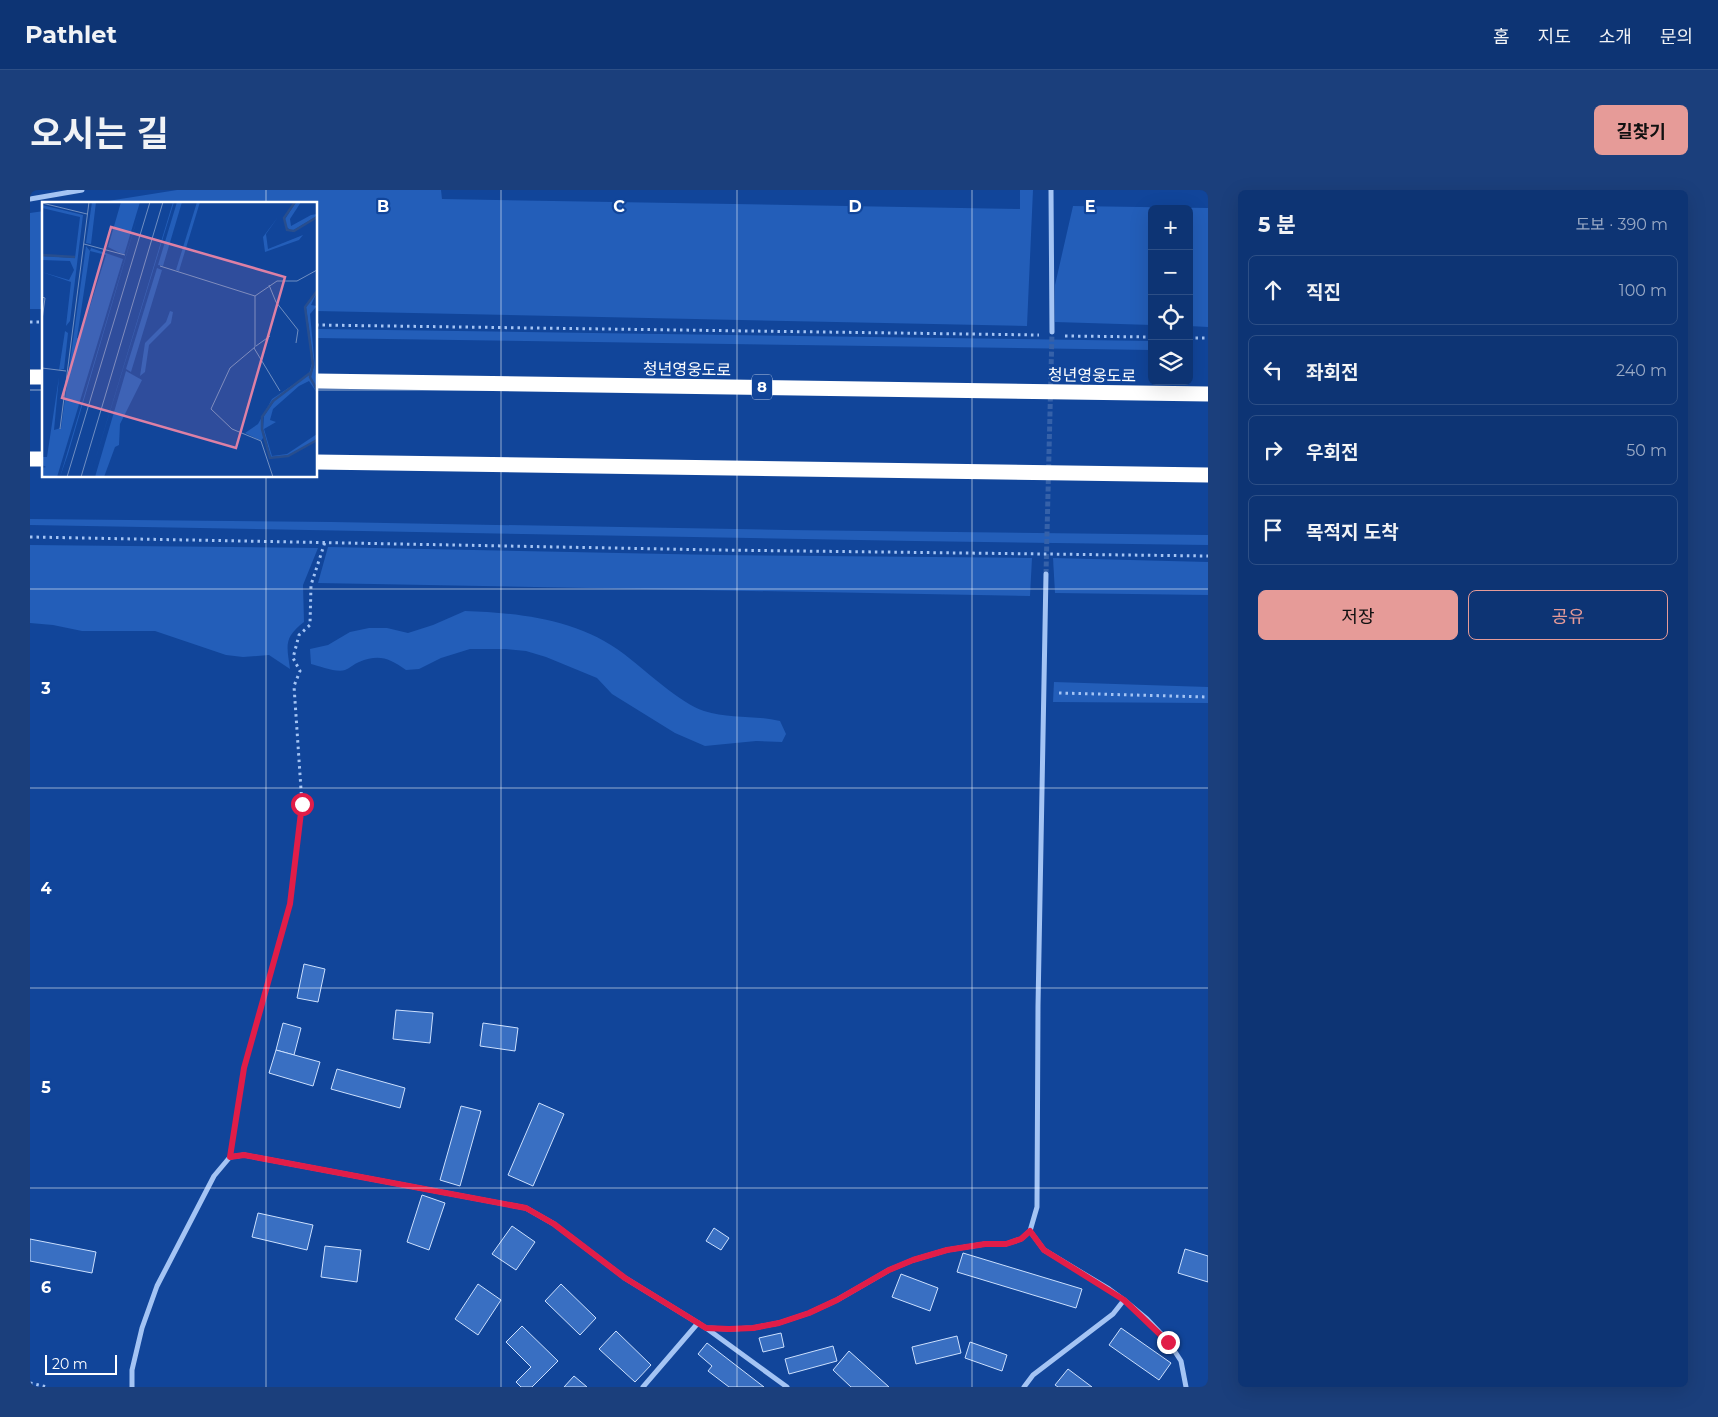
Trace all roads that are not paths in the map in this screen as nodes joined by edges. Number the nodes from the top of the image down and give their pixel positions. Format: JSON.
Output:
{"nodes":[{"id":1,"x":82,"y":190,"type":"edge"},
{"id":2,"x":1051,"y":190,"type":"edge"},
{"id":3,"x":30,"y":199,"type":"edge"},
{"id":4,"x":1052,"y":332,"type":"tunnel mouth"},
{"id":5,"x":318,"y":381,"type":"edge"},
{"id":6,"x":1208,"y":394,"type":"edge"},
{"id":7,"x":318,"y":462,"type":"edge"},
{"id":8,"x":1208,"y":474,"type":"edge"},
{"id":9,"x":1046,"y":574,"type":"tunnel mouth"},
{"id":10,"x":1030,"y":1231,"type":"junction"},
{"id":11,"x":1124,"y":1300,"type":"junction"},
{"id":12,"x":698,"y":1323,"type":"junction"},
{"id":13,"x":706,"y":1328,"type":"junction"},
{"id":14,"x":132,"y":1387,"type":"edge"},
{"id":15,"x":643,"y":1387,"type":"edge"},
{"id":16,"x":787,"y":1387,"type":"edge"},
{"id":17,"x":1024,"y":1387,"type":"edge"},
{"id":18,"x":1186,"y":1387,"type":"edge"}],
"edges":[{"from":1,"to":3,"type":"street"},
{"from":2,"to":4,"type":"street"},
{"from":5,"to":6,"type":"highway","name":"청년영웅도로","number":"8"},
{"from":7,"to":8,"type":"highway"},
{"from":9,"to":10,"type":"street"},
{"from":10,"to":11,"type":"street"},
{"from":10,"to":13,"type":"street"},
{"from":11,"to":17,"type":"street"},
{"from":11,"to":18,"type":"street"},
{"from":12,"to":13,"type":"street"},
{"from":12,"to":14,"type":"street"},
{"from":12,"to":15,"type":"street"},
{"from":13,"to":16,"type":"street"}]}
